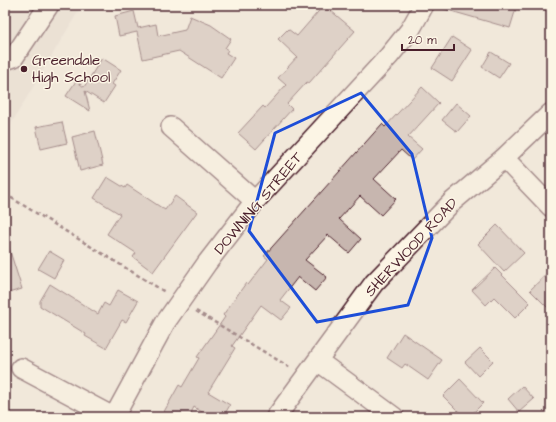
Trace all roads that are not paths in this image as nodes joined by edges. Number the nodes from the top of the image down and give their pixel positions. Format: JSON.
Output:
{"nodes":[{"id":1,"x":49,"y":5,"type":"edge"},
{"id":2,"x":424,"y":5,"type":"edge"},
{"id":3,"x":5,"y":60,"type":"edge"},
{"id":4,"x":551,"y":112,"type":"edge"},
{"id":5,"x":171,"y":127,"type":"dead end"},
{"id":6,"x":504,"y":158,"type":"junction"},
{"id":7,"x":255,"y":202,"type":"junction"},
{"id":8,"x":551,"y":207,"type":"edge"},
{"id":9,"x":318,"y":361,"type":"junction"},
{"id":10,"x":21,"y":368,"type":"dead end"},
{"id":11,"x":114,"y":417,"type":"edge"},
{"id":12,"x":276,"y":417,"type":"edge"},
{"id":13,"x":394,"y":417,"type":"edge"}],
"edges":[{"from":1,"to":3,"type":"street"},
{"from":2,"to":7,"type":"street","name":"DOWNING STREET"},
{"from":4,"to":6,"type":"street","name":"SHERWOOD ROAD"},
{"from":5,"to":7,"type":"street"},
{"from":6,"to":8,"type":"street"},
{"from":6,"to":9,"type":"street","name":"SHERWOOD ROAD"},
{"from":7,"to":11,"type":"street","name":"DOWNING STREET"},
{"from":9,"to":12,"type":"street","name":"SHERWOOD ROAD"},
{"from":9,"to":13,"type":"street"},
{"from":10,"to":11,"type":"street"}]}
